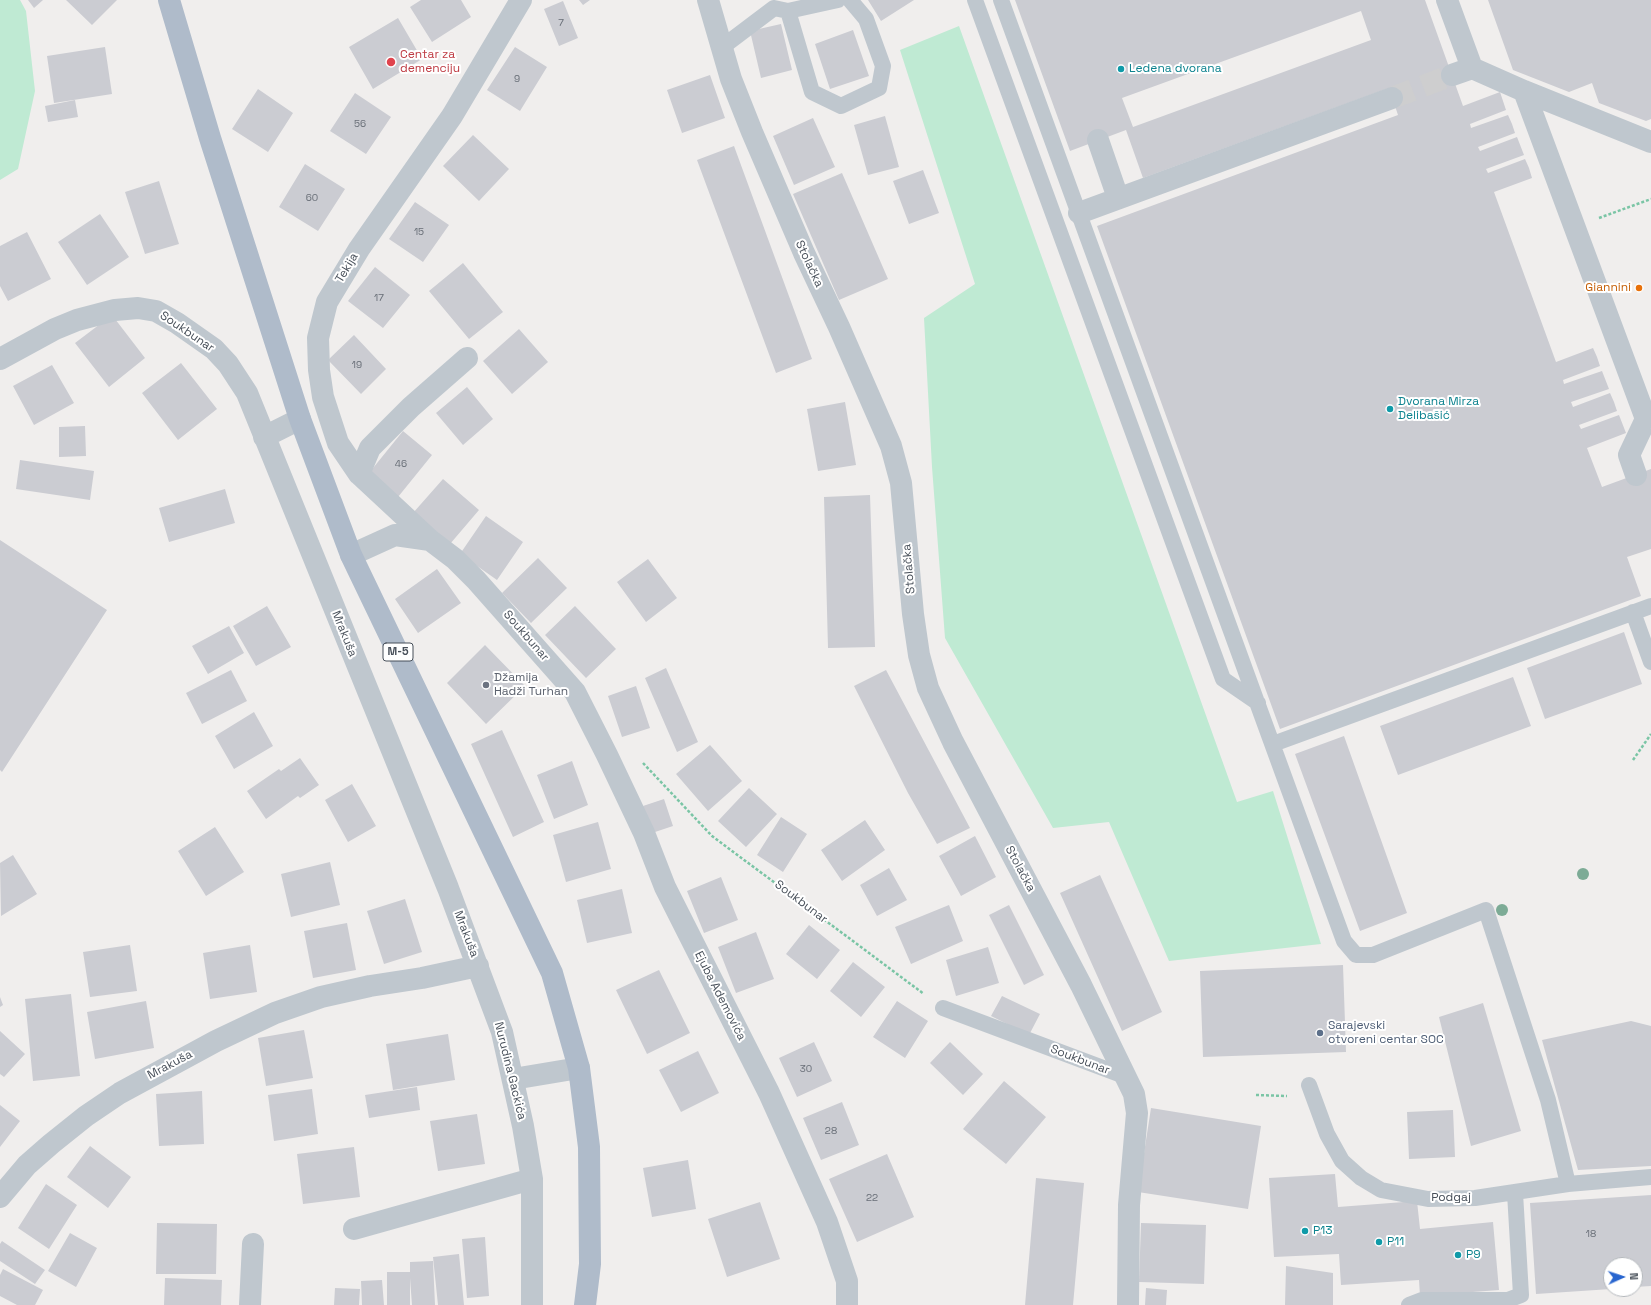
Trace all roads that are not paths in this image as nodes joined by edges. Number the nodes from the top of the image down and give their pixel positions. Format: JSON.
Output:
{"nodes":[{"id":1,"x":169,"y":0,"type":"edge"},
{"id":2,"x":521,"y":0,"type":"edge"},
{"id":3,"x":708,"y":0,"type":"edge"},
{"id":4,"x":838,"y":0,"type":"edge"},
{"id":5,"x":850,"y":0,"type":"edge"},
{"id":6,"x":975,"y":0,"type":"edge"},
{"id":7,"x":1001,"y":0,"type":"edge"},
{"id":8,"x":1447,"y":0,"type":"edge"},
{"id":9,"x":788,"y":11,"type":"junction"},
{"id":10,"x":721,"y":48,"type":"junction"},
{"id":11,"x":1524,"y":91,"type":"junction"},
{"id":12,"x":1392,"y":98,"type":"tunnel mouth"},
{"id":13,"x":1098,"y":140,"type":"dead end"},
{"id":14,"x":1651,"y":142,"type":"edge"},
{"id":15,"x":1118,"y":198,"type":"junction"},
{"id":16,"x":1079,"y":213,"type":"junction"},
{"id":17,"x":467,"y":358,"type":"dead end"},
{"id":18,"x":0,"y":360,"type":"edge"},
{"id":19,"x":1648,"y":418,"type":"edge"},
{"id":20,"x":300,"y":419,"type":"junction"},
{"id":21,"x":264,"y":437,"type":"junction"},
{"id":22,"x":360,"y":474,"type":"junction"},
{"id":23,"x":1636,"y":474,"type":"dead end"},
{"id":24,"x":430,"y":540,"type":"junction"},
{"id":25,"x":351,"y":555,"type":"junction"},
{"id":26,"x":1651,"y":606,"type":"edge"},
{"id":27,"x":1633,"y":612,"type":"junction"},
{"id":28,"x":1651,"y":662,"type":"edge"},
{"id":29,"x":575,"y":692,"type":"joint"},
{"id":30,"x":1258,"y":704,"type":"junction"},
{"id":31,"x":1273,"y":744,"type":"junction"},
{"id":32,"x":478,"y":966,"type":"junction"},
{"id":33,"x":943,"y":1008,"type":"road end"},
{"id":34,"x":579,"y":1068,"type":"junction"},
{"id":35,"x":1126,"y":1077,"type":"junction"},
{"id":36,"x":513,"y":1079,"type":"junction"},
{"id":37,"x":1309,"y":1085,"type":"dead end"},
{"id":38,"x":1651,"y":1177,"type":"edge"},
{"id":39,"x":532,"y":1179,"type":"junction"},
{"id":40,"x":1568,"y":1184,"type":"junction"},
{"id":41,"x":1515,"y":1192,"type":"junction"},
{"id":42,"x":0,"y":1197,"type":"edge"},
{"id":43,"x":354,"y":1228,"type":"dead end"},
{"id":44,"x":253,"y":1244,"type":"dead end"},
{"id":45,"x":250,"y":1305,"type":"edge"},
{"id":46,"x":532,"y":1305,"type":"edge"},
{"id":47,"x":585,"y":1305,"type":"edge"},
{"id":48,"x":847,"y":1305,"type":"edge"},
{"id":49,"x":1128,"y":1305,"type":"edge"},
{"id":50,"x":1409,"y":1305,"type":"edge"}],
"edges":[{"from":1,"to":20,"type":"main road","number":"M-5"},
{"from":2,"to":22,"type":"street","name":"Tekija"},
{"from":3,"to":10,"type":"street","name":"Stolačka"},
{"from":4,"to":9,"type":"lane"},
{"from":5,"to":9,"type":"lane"},
{"from":6,"to":30,"type":"lane"},
{"from":7,"to":16,"type":"lane"},
{"from":8,"to":11,"type":"street"},
{"from":9,"to":10,"type":"lane"},
{"from":10,"to":35,"type":"street","name":"Stolačka"},
{"from":11,"to":14,"type":"street"},
{"from":11,"to":19,"type":"street"},
{"from":12,"to":15,"type":"street"},
{"from":13,"to":15,"type":"street"},
{"from":15,"to":16,"type":"street"},
{"from":16,"to":30,"type":"lane"},
{"from":17,"to":22,"type":"street"},
{"from":18,"to":21,"type":"street","name":"Soukbunar"},
{"from":19,"to":23,"type":"street"},
{"from":20,"to":21,"type":"street"},
{"from":20,"to":25,"type":"main road","number":"M-5"},
{"from":21,"to":32,"type":"street","name":"Mrakuša"},
{"from":22,"to":24,"type":"street","name":"Tekija"},
{"from":24,"to":25,"type":"street","name":"Soukbunar"},
{"from":24,"to":29,"type":"street","name":"Soukbunar"},
{"from":25,"to":34,"type":"main road","number":"M-5"},
{"from":26,"to":27,"type":"lane"},
{"from":27,"to":28,"type":"lane"},
{"from":27,"to":31,"type":"lane"},
{"from":29,"to":48,"type":"street","name":"Ejuba Ademovića"},
{"from":30,"to":31,"type":"lane"},
{"from":31,"to":40,"type":"lane"},
{"from":32,"to":36,"type":"street","name":"Nurudina Gackića"},
{"from":32,"to":42,"type":"street","name":"Mrakuša"},
{"from":33,"to":35,"type":"lane","name":"Soukbunar"},
{"from":34,"to":36,"type":"street"},
{"from":34,"to":47,"type":"main road","number":"M-5"},
{"from":35,"to":49,"type":"street"},
{"from":36,"to":39,"type":"street","name":"Nurudina Gackića"},
{"from":37,"to":41,"type":"lane","name":"Podgaj"},
{"from":38,"to":40,"type":"lane","name":"Podgaj"},
{"from":39,"to":43,"type":"street"},
{"from":39,"to":46,"type":"street","name":"Nurudina Gackića"},
{"from":40,"to":41,"type":"lane","name":"Podgaj"},
{"from":41,"to":50,"type":"lane"},
{"from":44,"to":45,"type":"street"}]}
